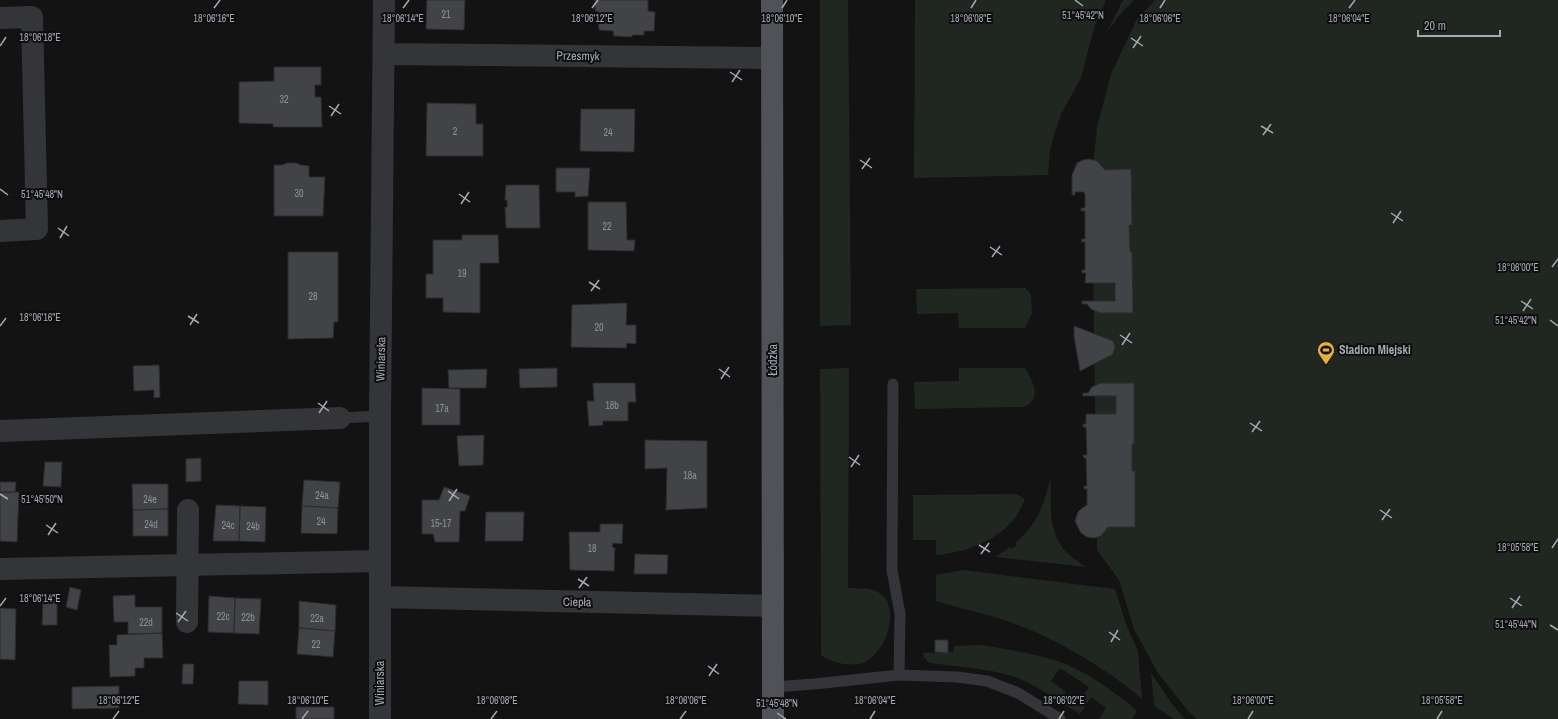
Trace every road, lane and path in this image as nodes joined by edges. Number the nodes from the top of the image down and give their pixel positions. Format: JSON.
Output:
{"nodes":[{"id":1,"x":384,"y":0,"type":"edge"},
{"id":2,"x":772,"y":0,"type":"edge"},
{"id":3,"x":0,"y":18,"type":"edge"},
{"id":4,"x":384,"y":54,"type":"junction"},
{"id":5,"x":772,"y":58,"type":"junction"},
{"id":6,"x":0,"y":231,"type":"edge"},
{"id":7,"x":893,"y":384,"type":"dead end"},
{"id":8,"x":380,"y":416,"type":"junction"},
{"id":9,"x":340,"y":418,"type":"joint"},
{"id":10,"x":0,"y":431,"type":"edge"},
{"id":11,"x":188,"y":510,"type":"dead end"},
{"id":12,"x":380,"y":561,"type":"junction"},
{"id":13,"x":188,"y":566,"type":"junction"},
{"id":14,"x":0,"y":569,"type":"edge"},
{"id":15,"x":380,"y":597,"type":"junction"},
{"id":16,"x":773,"y":606,"type":"junction"},
{"id":17,"x":186,"y":622,"type":"dead end"},
{"id":18,"x":899,"y":675,"type":"junction"},
{"id":19,"x":773,"y":687,"type":"junction"},
{"id":20,"x":1054,"y":717,"type":"edge"},
{"id":21,"x":380,"y":719,"type":"edge"},
{"id":22,"x":773,"y":719,"type":"edge"}],
"edges":[{"from":1,"to":4,"type":"street","name":"Winiarska"},
{"from":2,"to":5,"type":"main road","name":"Łódzka"},
{"from":3,"to":6,"type":"street"},
{"from":4,"to":5,"type":"street","name":"Przesmyk"},
{"from":4,"to":8,"type":"street","name":"Winiarska"},
{"from":5,"to":16,"type":"main road","name":"Łódzka"},
{"from":7,"to":18,"type":"lane"},
{"from":8,"to":9,"type":"lane"},
{"from":8,"to":12,"type":"street","name":"Winiarska"},
{"from":9,"to":10,"type":"street"},
{"from":11,"to":13,"type":"street"},
{"from":12,"to":13,"type":"street"},
{"from":12,"to":15,"type":"street","name":"Winiarska"},
{"from":13,"to":14,"type":"street"},
{"from":13,"to":17,"type":"street"},
{"from":15,"to":16,"type":"street","name":"Ciepła"},
{"from":15,"to":21,"type":"street","name":"Winiarska"},
{"from":16,"to":19,"type":"main road","name":"Łódzka"},
{"from":18,"to":19,"type":"lane"},
{"from":18,"to":20,"type":"lane"},
{"from":19,"to":22,"type":"main road","name":"Łódzka"}]}
